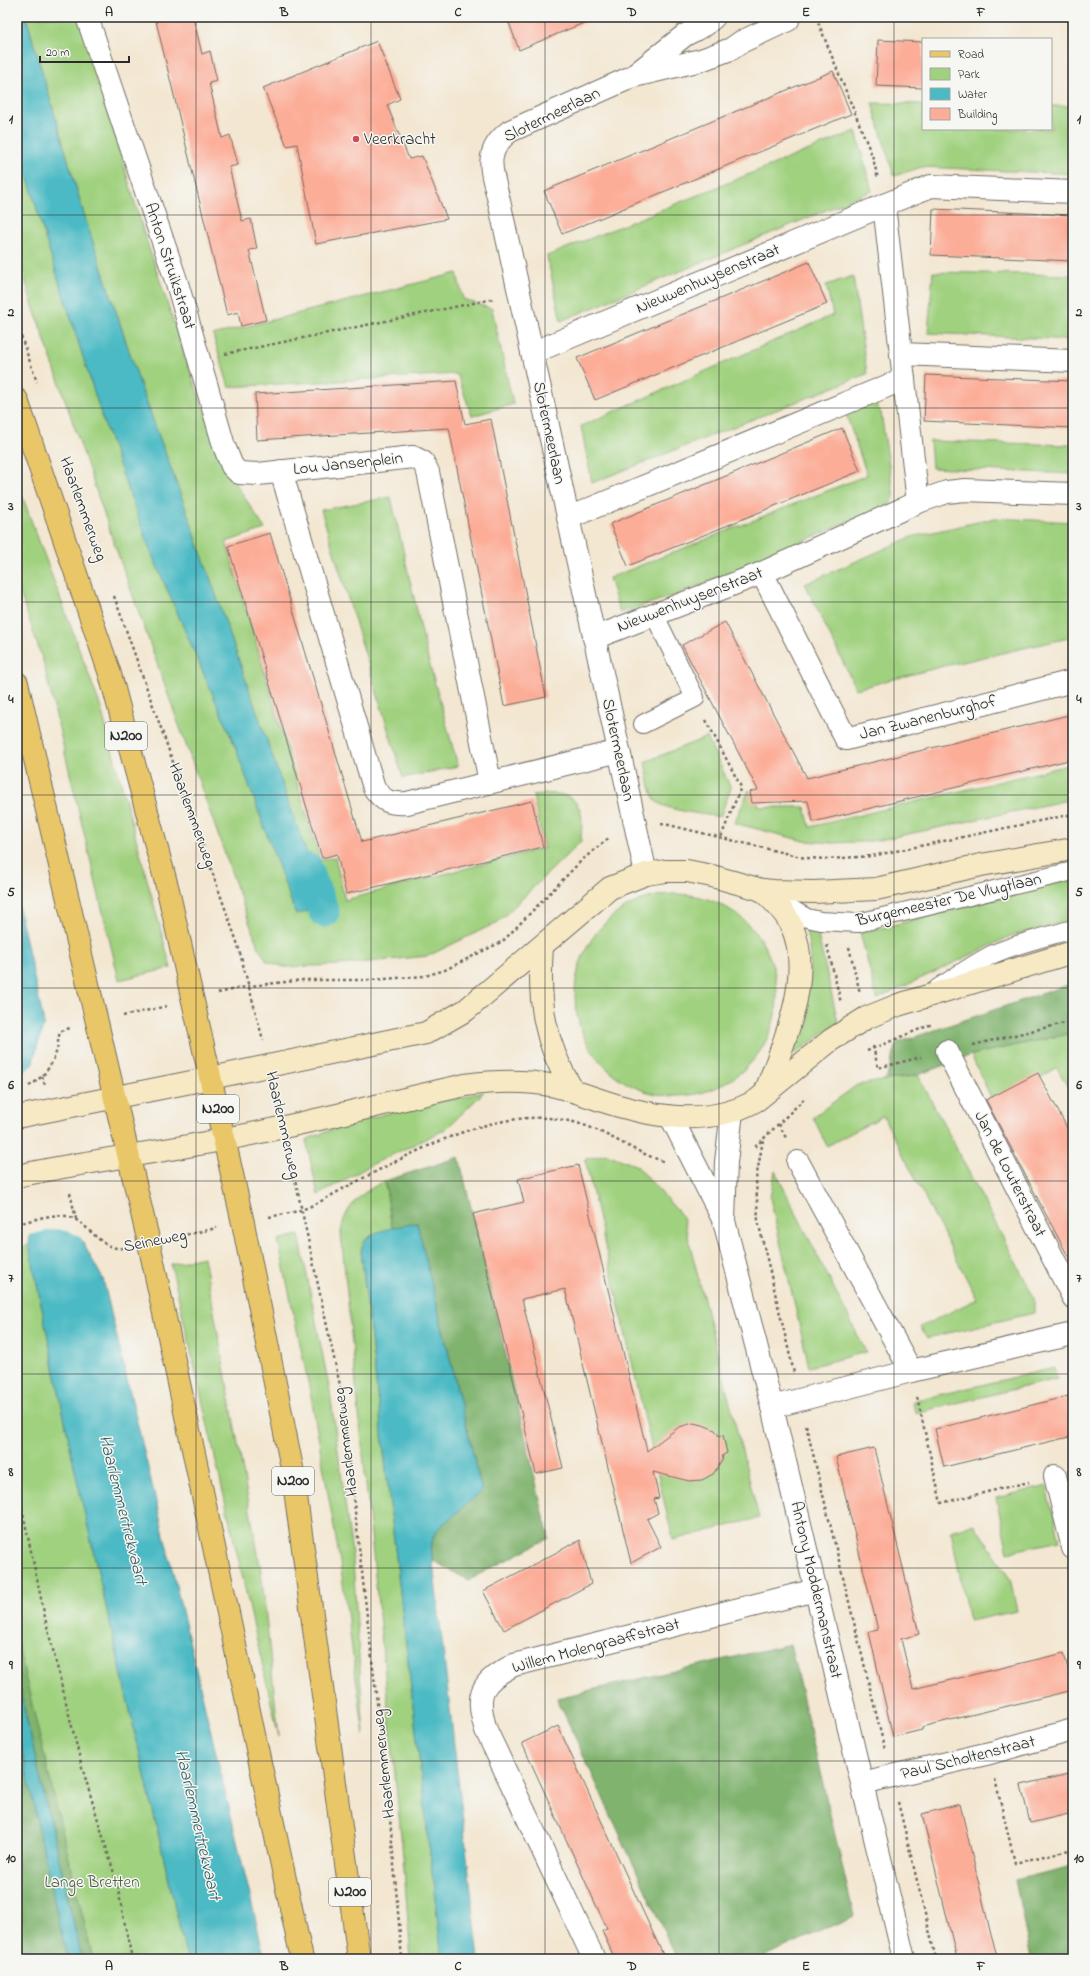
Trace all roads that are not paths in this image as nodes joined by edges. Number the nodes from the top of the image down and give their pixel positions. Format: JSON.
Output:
{"nodes":[{"id":1,"x":87,"y":17,"type":"edge"},
{"id":2,"x":714,"y":17,"type":"edge"},
{"id":3,"x":753,"y":17,"type":"edge"},
{"id":4,"x":793,"y":19,"type":"edge"},
{"id":5,"x":741,"y":42,"type":"junction"},
{"id":6,"x":634,"y":76,"type":"junction"},
{"id":7,"x":1073,"y":192,"type":"edge"},
{"id":8,"x":884,"y":204,"type":"junction"},
{"id":9,"x":532,"y":353,"type":"junction"},
{"id":10,"x":901,"y":354,"type":"junction"},
{"id":11,"x":1073,"y":362,"type":"edge"},
{"id":12,"x":904,"y":379,"type":"junction"},
{"id":13,"x":17,"y":400,"type":"edge"},
{"id":14,"x":281,"y":471,"type":"junction"},
{"id":15,"x":1073,"y":494,"type":"edge"},
{"id":16,"x":918,"y":502,"type":"junction"},
{"id":17,"x":568,"y":518,"type":"junction"},
{"id":18,"x":762,"y":573,"type":"junction"},
{"id":19,"x":654,"y":614,"type":"junction"},
{"id":20,"x":594,"y":638,"type":"junction"},
{"id":21,"x":1073,"y":681,"type":"edge"},
{"id":22,"x":17,"y":684,"type":"edge"},
{"id":23,"x":643,"y":724,"type":"dead end"},
{"id":24,"x":619,"y":751,"type":"junction"},
{"id":25,"x":490,"y":782,"type":"junction"},
{"id":26,"x":1073,"y":849,"type":"edge"},
{"id":27,"x":1073,"y":871,"type":"edge"},
{"id":28,"x":646,"y":874,"type":"junction"},
{"id":29,"x":762,"y":890,"type":"junction"},
{"id":30,"x":1073,"y":930,"type":"edge"},
{"id":31,"x":542,"y":947,"type":"junction"},
{"id":32,"x":1073,"y":952,"type":"edge"},
{"id":33,"x":928,"y":996,"type":"junction"},
{"id":34,"x":947,"y":1051,"type":"dead end"},
{"id":35,"x":211,"y":1078,"type":"junction"},
{"id":36,"x":573,"y":1091,"type":"junction"},
{"id":37,"x":764,"y":1094,"type":"junction"},
{"id":38,"x":115,"y":1097,"type":"junction"},
{"id":39,"x":732,"y":1112,"type":"junction"},
{"id":40,"x":17,"y":1117,"type":"edge"},
{"id":41,"x":671,"y":1117,"type":"junction"},
{"id":42,"x":224,"y":1140,"type":"junction"},
{"id":43,"x":129,"y":1155,"type":"junction"},
{"id":44,"x":798,"y":1162,"type":"dead end"},
{"id":45,"x":17,"y":1176,"type":"edge"},
{"id":46,"x":724,"y":1221,"type":"junction"},
{"id":47,"x":1073,"y":1297,"type":"edge"},
{"id":48,"x":1073,"y":1334,"type":"edge"},
{"id":49,"x":911,"y":1371,"type":"junction"},
{"id":50,"x":772,"y":1407,"type":"junction"},
{"id":51,"x":1055,"y":1476,"type":"road end"},
{"id":52,"x":1073,"y":1548,"type":"edge"},
{"id":53,"x":816,"y":1590,"type":"junction"},
{"id":54,"x":1073,"y":1730,"type":"edge"},
{"id":55,"x":862,"y":1783,"type":"junction"},
{"id":56,"x":302,"y":1959,"type":"edge"},
{"id":57,"x":359,"y":1959,"type":"edge"},
{"id":58,"x":594,"y":1959,"type":"edge"},
{"id":59,"x":904,"y":1959,"type":"edge"}],
"edges":[{"from":1,"to":14,"type":"street","name":"Anton Struikstraat"},
{"from":2,"to":6,"type":"street","name":"Slotermeerlaan"},
{"from":3,"to":4,"type":"street","name":"Slotermeerlaan"},
{"from":3,"to":5,"type":"street"},
{"from":4,"to":5,"type":"street","name":"Slotermeerlaan"},
{"from":5,"to":6,"type":"street","name":"Slotermeerlaan"},
{"from":6,"to":9,"type":"street","name":"Slotermeerlaan"},
{"from":7,"to":8,"type":"street","name":"Nieuwenhuysenstraat"},
{"from":8,"to":9,"type":"street","name":"Nieuwenhuysenstraat"},
{"from":8,"to":10,"type":"street"},
{"from":9,"to":17,"type":"street","name":"Slotermeerlaan"},
{"from":10,"to":11,"type":"street"},
{"from":10,"to":12,"type":"street"},
{"from":12,"to":16,"type":"street"},
{"from":12,"to":17,"type":"street"},
{"from":13,"to":35,"type":"main road","name":"Haarlemmerweg","number":"N200"},
{"from":14,"to":25,"type":"street","name":"Lou Jansenplein"},
{"from":14,"to":25,"type":"street","name":"Lou Jansenplein"},
{"from":15,"to":16,"type":"street","name":"Nieuwenhuysenstraat"},
{"from":16,"to":18,"type":"street","name":"Nieuwenhuysenstraat"},
{"from":17,"to":20,"type":"street","name":"Slotermeerlaan"},
{"from":18,"to":19,"type":"street","name":"Nieuwenhuysenstraat"},
{"from":18,"to":21,"type":"street","name":"Jan Zwanenburghof"},
{"from":19,"to":20,"type":"street","name":"Nieuwenhuysenstraat"},
{"from":19,"to":23,"type":"lane"},
{"from":20,"to":24,"type":"street","name":"Slotermeerlaan"},
{"from":22,"to":38,"type":"main road"},
{"from":24,"to":25,"type":"street","name":"Lou Jansenplein"},
{"from":24,"to":28,"type":"street","name":"Slotermeerlaan"},
{"from":26,"to":29,"type":"main road","name":"Burgemeester De Vlugtlaan"},
{"from":27,"to":29,"type":"lane","name":"Burgemeester De Vlugtlaan"},
{"from":28,"to":29,"type":"main road","name":"Burgemeester De Vlugtlaan"},
{"from":28,"to":31,"type":"main road","name":"Burgemeester De Vlugtlaan"},
{"from":29,"to":37,"type":"main road"},
{"from":30,"to":33,"type":"lane"},
{"from":31,"to":35,"type":"main road","name":"Burgemeester De Vlugtlaan"},
{"from":31,"to":36,"type":"main road"},
{"from":32,"to":33,"type":"main road"},
{"from":33,"to":37,"type":"main road"},
{"from":34,"to":47,"type":"street","name":"Jan de Louterstraat"},
{"from":35,"to":38,"type":"main road"},
{"from":35,"to":42,"type":"main road","name":"Haarlemmerweg","number":"N200"},
{"from":36,"to":41,"type":"main road"},
{"from":36,"to":42,"type":"main road"},
{"from":37,"to":39,"type":"main road"},
{"from":38,"to":40,"type":"main road"},
{"from":38,"to":43,"type":"main road"},
{"from":39,"to":41,"type":"main road"},
{"from":39,"to":46,"type":"street","name":"Antony Moddermanstraat"},
{"from":41,"to":46,"type":"street","name":"Antony Moddermanstraat"},
{"from":42,"to":43,"type":"main road"},
{"from":42,"to":57,"type":"main road","name":"Haarlemmerweg","number":"N200"},
{"from":43,"to":45,"type":"main road"},
{"from":43,"to":56,"type":"main road"},
{"from":44,"to":49,"type":"street"},
{"from":46,"to":50,"type":"street","name":"Antony Moddermanstraat"},
{"from":48,"to":49,"type":"street"},
{"from":49,"to":50,"type":"street"},
{"from":50,"to":53,"type":"street","name":"Antony Moddermanstraat"},
{"from":51,"to":52,"type":"street"},
{"from":53,"to":55,"type":"street","name":"Antony Moddermanstraat"},
{"from":53,"to":58,"type":"street","name":"Willem Molengraaffstraat"},
{"from":54,"to":55,"type":"street","name":"Paul Scholtenstraat"},
{"from":55,"to":59,"type":"street","name":"Antony Moddermanstraat"}]}
